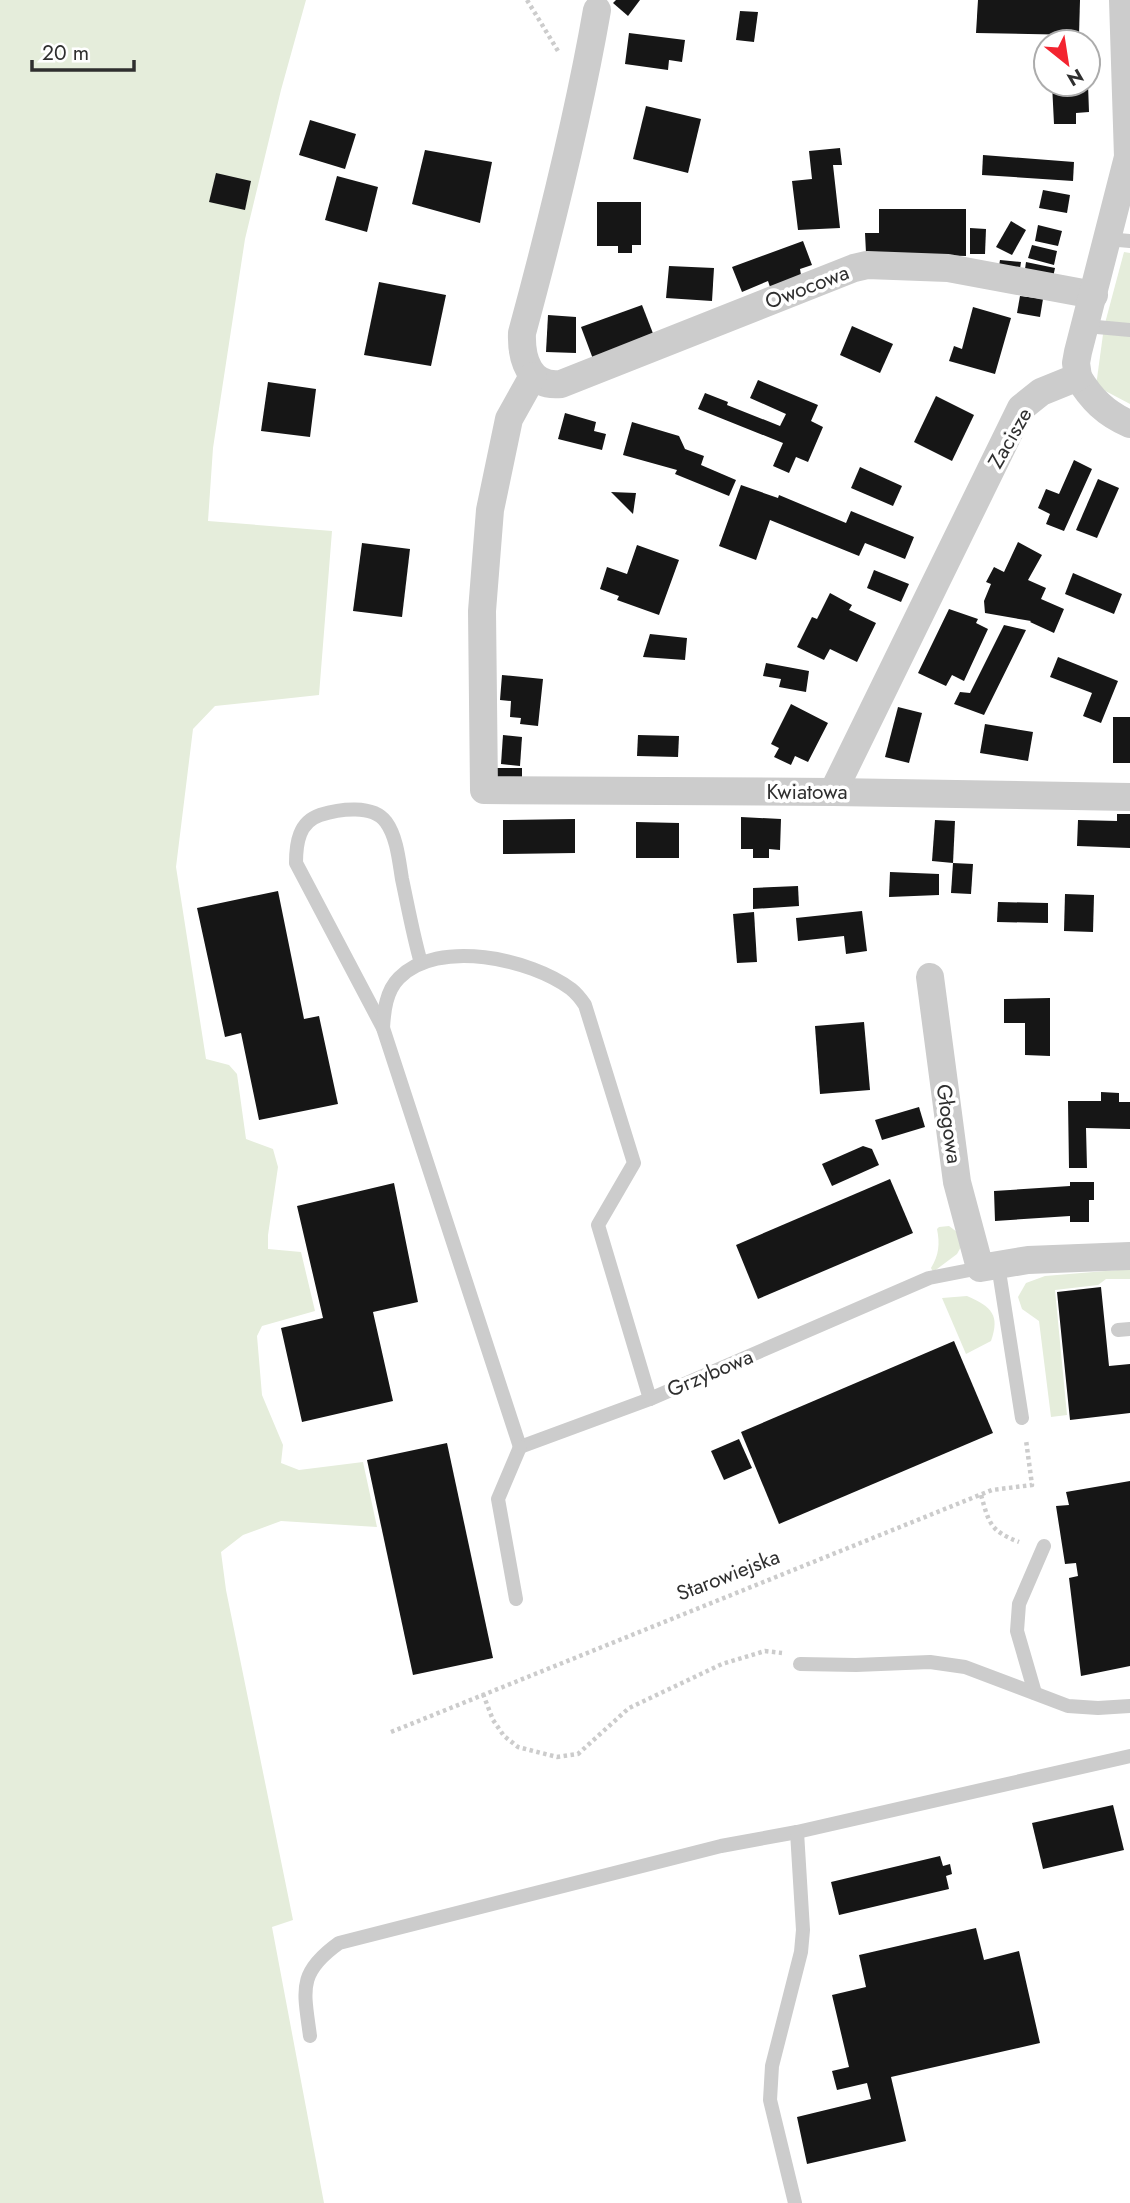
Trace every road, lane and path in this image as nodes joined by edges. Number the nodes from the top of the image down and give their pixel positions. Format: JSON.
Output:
{"nodes":[{"id":1,"x":527,"y":0,"type":"edge"},
{"id":2,"x":1123,"y":0,"type":"edge"},
{"id":3,"x":597,"y":10,"type":"dead end"},
{"id":4,"x":583,"y":90,"type":"junction"},
{"id":5,"x":1119,"y":240,"type":"edge"},
{"id":6,"x":1094,"y":295,"type":"junction"},
{"id":7,"x":1086,"y":326,"type":"junction"},
{"id":8,"x":1130,"y":330,"type":"edge"},
{"id":9,"x":533,"y":376,"type":"junction"},
{"id":10,"x":1078,"y":377,"type":"junction"},
{"id":11,"x":1130,"y":424,"type":"edge"},
{"id":12,"x":833,"y":792,"type":"junction"},
{"id":13,"x":1130,"y":797,"type":"edge"},
{"id":14,"x":421,"y":963,"type":"junction"},
{"id":15,"x":930,"y":977,"type":"dead end"},
{"id":16,"x":383,"y":1028,"type":"junction"},
{"id":17,"x":1130,"y":1256,"type":"edge"},
{"id":18,"x":989,"y":1266,"type":"junction"},
{"id":19,"x":650,"y":1399,"type":"junction"},
{"id":20,"x":1024,"y":1425,"type":"joint"},
{"id":21,"x":520,"y":1447,"type":"junction"},
{"id":22,"x":981,"y":1495,"type":"junction"},
{"id":23,"x":1044,"y":1546,"type":"joint"},
{"id":24,"x":516,"y":1598,"type":"dead end"},
{"id":25,"x":800,"y":1664,"type":"joint"},
{"id":26,"x":1035,"y":1693,"type":"junction"},
{"id":27,"x":483,"y":1694,"type":"junction"},
{"id":28,"x":1130,"y":1706,"type":"edge"},
{"id":29,"x":391,"y":1732,"type":"dead end"},
{"id":30,"x":1130,"y":1756,"type":"edge"},
{"id":31,"x":797,"y":1832,"type":"junction"},
{"id":32,"x":310,"y":2036,"type":"dead end"},
{"id":33,"x":795,"y":2203,"type":"edge"}],
"edges":[{"from":1,"to":4,"type":"path"},
{"from":2,"to":5,"type":"street"},
{"from":3,"to":4,"type":"street"},
{"from":4,"to":9,"type":"street"},
{"from":5,"to":6,"type":"street"},
{"from":6,"to":7,"type":"street"},
{"from":6,"to":9,"type":"street","name":"Owocowa"},
{"from":7,"to":8,"type":"lane"},
{"from":7,"to":10,"type":"street"},
{"from":9,"to":12,"type":"street","name":"Kwiatowa"},
{"from":10,"to":11,"type":"street"},
{"from":10,"to":12,"type":"street","name":"Zacisze"},
{"from":12,"to":13,"type":"street","name":"Kwiatowa"},
{"from":14,"to":16,"type":"lane"},
{"from":14,"to":16,"type":"lane"},
{"from":14,"to":19,"type":"lane","name":"Grzybowa"},
{"from":15,"to":18,"type":"street","name":"Głogowa"},
{"from":16,"to":21,"type":"lane"},
{"from":17,"to":18,"type":"street","name":"Grzybowa"},
{"from":18,"to":19,"type":"lane","name":"Grzybowa"},
{"from":18,"to":20,"type":"lane"},
{"from":19,"to":21,"type":"lane"},
{"from":20,"to":22,"type":"path","name":"Starowiejska"},
{"from":21,"to":24,"type":"lane"},
{"from":22,"to":23,"type":"path"},
{"from":22,"to":27,"type":"path","name":"Starowiejska"},
{"from":23,"to":26,"type":"lane"},
{"from":25,"to":26,"type":"lane"},
{"from":25,"to":27,"type":"path"},
{"from":26,"to":28,"type":"lane"},
{"from":27,"to":29,"type":"path","name":"Starowiejska"},
{"from":30,"to":31,"type":"lane"},
{"from":31,"to":32,"type":"lane"},
{"from":31,"to":33,"type":"lane"}]}
